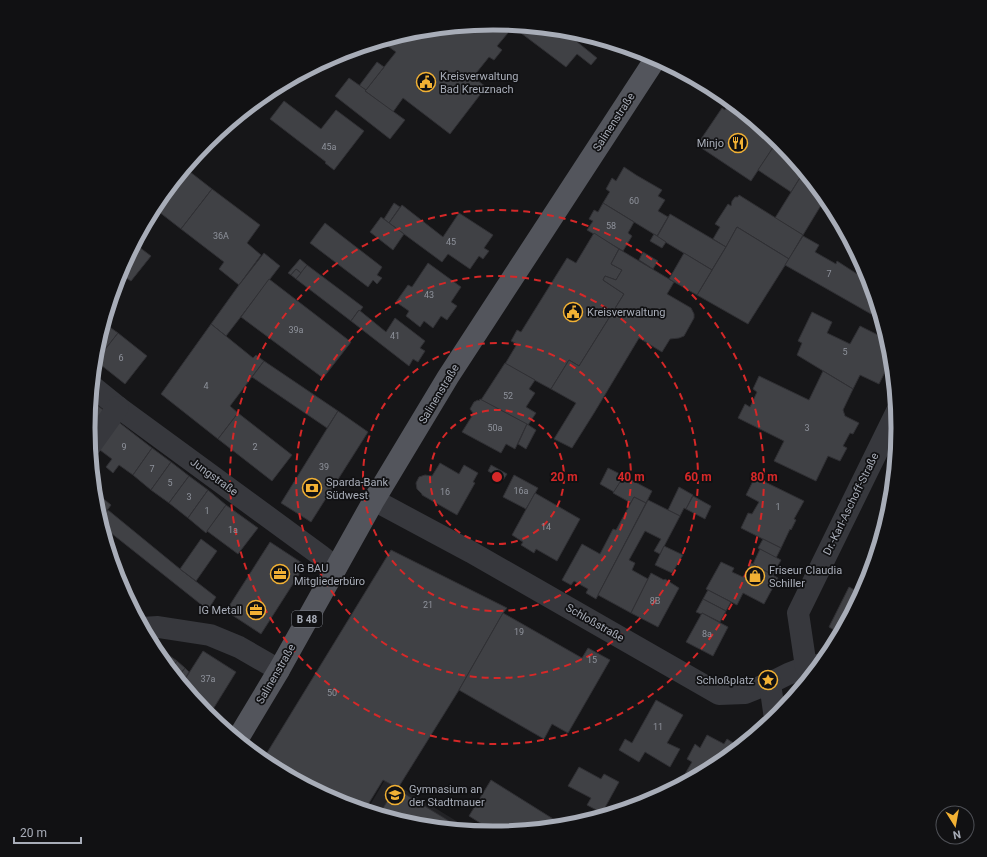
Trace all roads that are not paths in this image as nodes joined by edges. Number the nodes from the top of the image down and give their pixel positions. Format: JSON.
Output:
{"nodes":[{"id":1,"x":653,"y":63,"type":"edge"},
{"id":2,"x":97,"y":390,"type":"edge"},
{"id":3,"x":118,"y":407,"type":"junction"},
{"id":4,"x":892,"y":422,"type":"edge"},
{"id":5,"x":95,"y":438,"type":"edge"},
{"id":6,"x":374,"y":500,"type":"junction"},
{"id":7,"x":336,"y":568,"type":"junction"},
{"id":8,"x":148,"y":628,"type":"edge"},
{"id":9,"x":814,"y":665,"type":"edge"},
{"id":10,"x":279,"y":670,"type":"junction"},
{"id":11,"x":770,"y":683,"type":"junction"},
{"id":12,"x":774,"y":711,"type":"edge"},
{"id":13,"x":240,"y":735,"type":"edge"}],
"edges":[{"from":1,"to":6,"type":"main road","name":"Salinenstraße"},
{"from":2,"to":3,"type":"street","name":"Jungstraße"},
{"from":3,"to":5,"type":"street"},
{"from":3,"to":7,"type":"street","name":"Jungstraße"},
{"from":4,"to":9,"type":"street","name":"Dr.-Karl-Aschoff-Straße"},
{"from":6,"to":7,"type":"main road","name":"Salinenstraße"},
{"from":6,"to":11,"type":"street","name":"Schloßstraße"},
{"from":7,"to":10,"type":"main road","name":"Salinenstraße","number":"B 48"},
{"from":8,"to":10,"type":"street"},
{"from":9,"to":11,"type":"street","name":"Schloßstraße"},
{"from":10,"to":13,"type":"main road","name":"Salinenstraße","number":"B 48"},
{"from":11,"to":12,"type":"street"}]}
